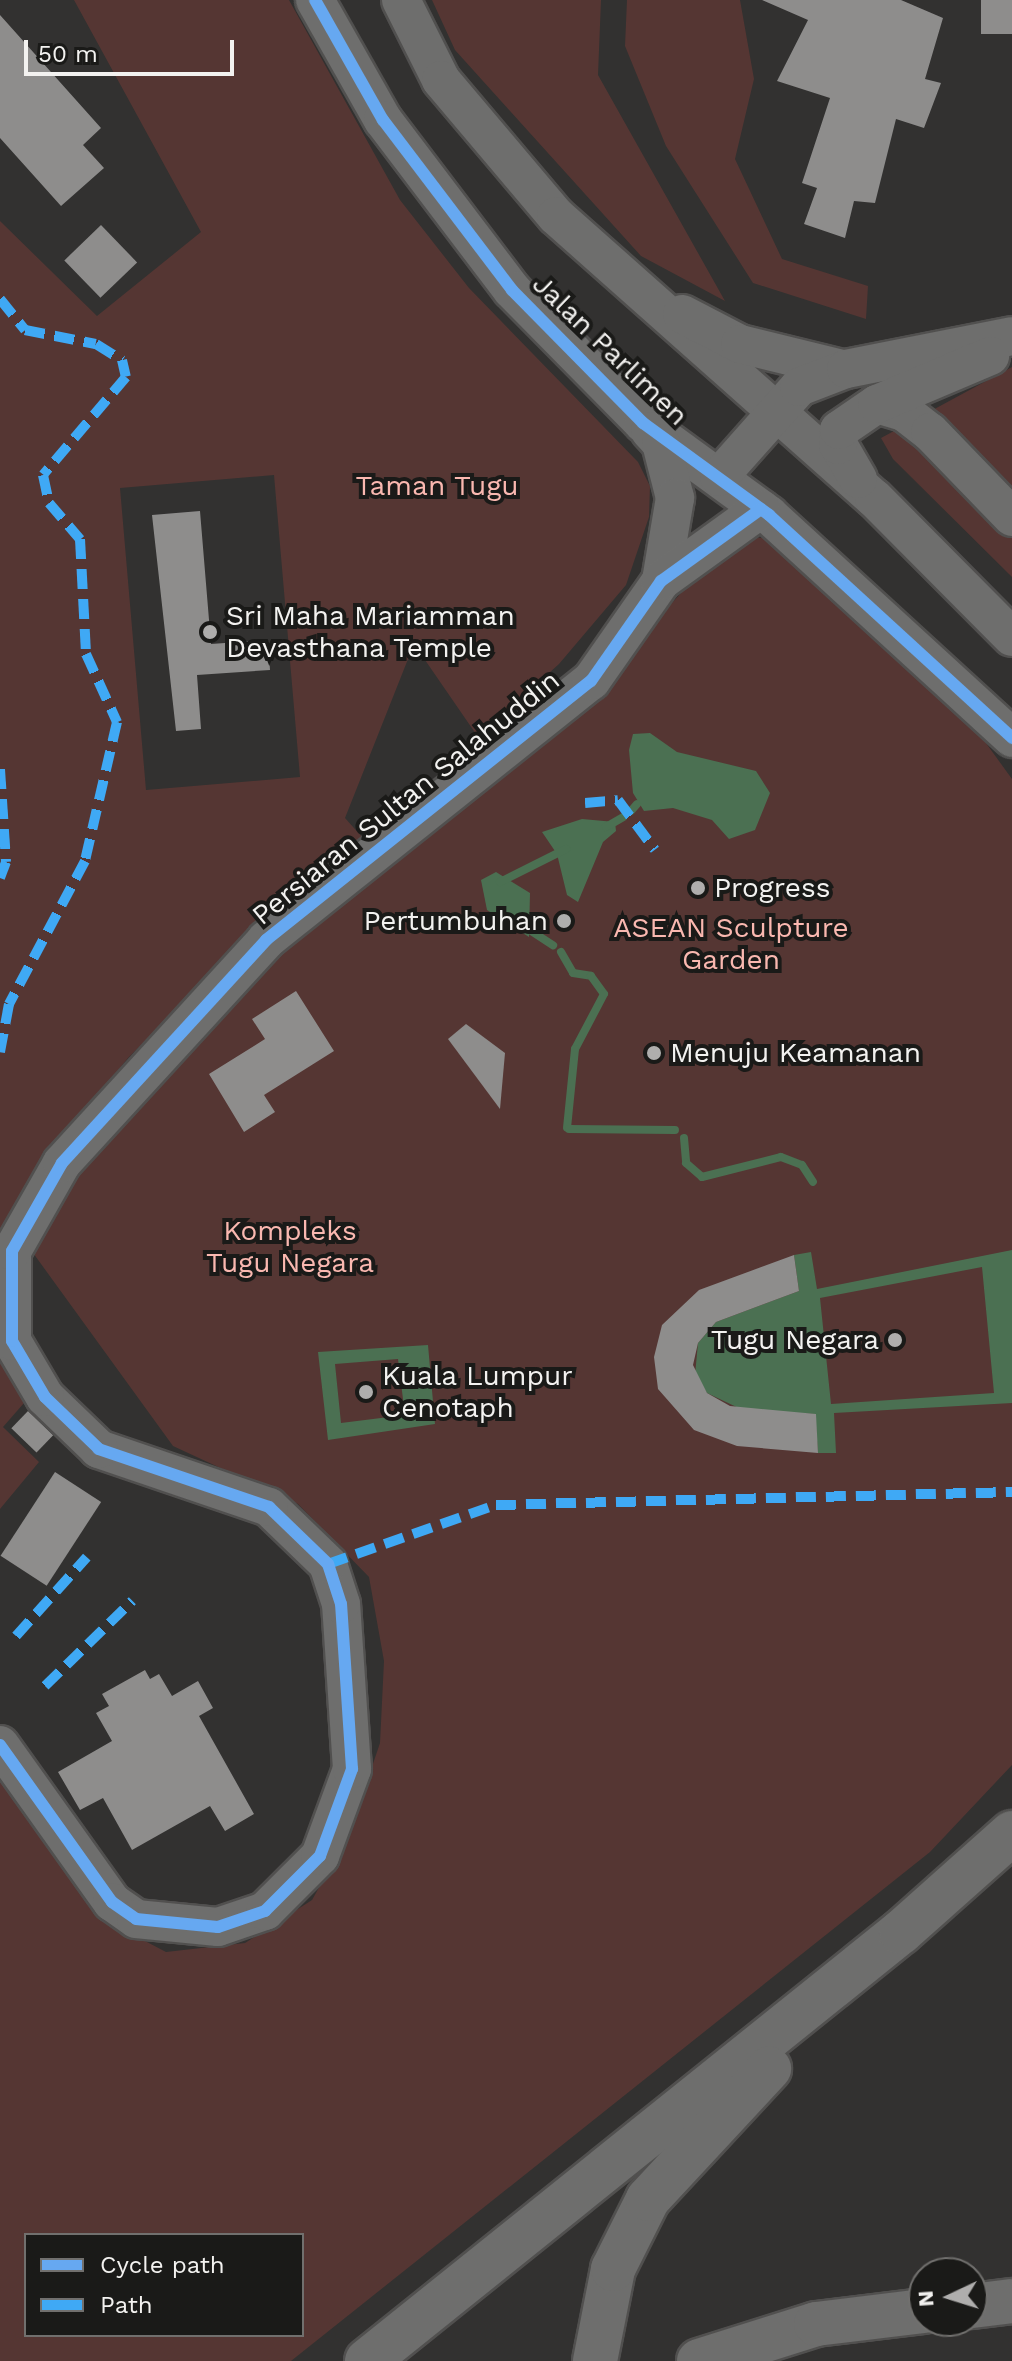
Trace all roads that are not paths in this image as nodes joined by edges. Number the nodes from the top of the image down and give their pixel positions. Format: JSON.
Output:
{"nodes":[{"id":1,"x":315,"y":0,"type":"edge"},
{"id":2,"x":401,"y":0,"type":"edge"},
{"id":3,"x":634,"y":289,"type":"junction"},
{"id":4,"x":1012,"y":336,"type":"edge"},
{"id":5,"x":1012,"y":342,"type":"edge"},
{"id":6,"x":846,"y":369,"type":"junction"},
{"id":7,"x":945,"y":374,"type":"junction"},
{"id":8,"x":877,"y":404,"type":"junction"},
{"id":9,"x":774,"y":414,"type":"junction"},
{"id":10,"x":643,"y":423,"type":"junction"},
{"id":11,"x":930,"y":432,"type":"junction"},
{"id":12,"x":719,"y":477,"type":"junction"},
{"id":13,"x":874,"y":498,"type":"junction"},
{"id":14,"x":761,"y":509,"type":"junction"},
{"id":15,"x":1012,"y":517,"type":"edge"},
{"id":16,"x":661,"y":581,"type":"junction"},
{"id":17,"x":1012,"y":637,"type":"edge"},
{"id":18,"x":1012,"y":738,"type":"edge"},
{"id":19,"x":0,"y":1745,"type":"edge"},
{"id":20,"x":1012,"y":1833,"type":"edge"},
{"id":21,"x":901,"y":1932,"type":"junction"},
{"id":22,"x":1012,"y":2301,"type":"edge"},
{"id":23,"x":988,"y":2304,"type":"edge"},
{"id":24,"x":908,"y":2313,"type":"edge"},
{"id":25,"x":367,"y":2361,"type":"edge"},
{"id":26,"x":595,"y":2361,"type":"edge"},
{"id":27,"x":699,"y":2361,"type":"edge"}],
"edges":[{"from":1,"to":10,"type":"street","name":"Jalan Parlimen"},
{"from":2,"to":3,"type":"street"},
{"from":3,"to":6,"type":"street"},
{"from":3,"to":9,"type":"street"},
{"from":4,"to":6,"type":"street"},
{"from":5,"to":7,"type":"street"},
{"from":6,"to":9,"type":"street"},
{"from":7,"to":8,"type":"street"},
{"from":7,"to":11,"type":"street"},
{"from":8,"to":11,"type":"street"},
{"from":8,"to":13,"type":"street"},
{"from":9,"to":12,"type":"street"},
{"from":9,"to":13,"type":"street"},
{"from":10,"to":12,"type":"street","name":"Jalan Parlimen"},
{"from":10,"to":16,"type":"street"},
{"from":11,"to":15,"type":"street"},
{"from":12,"to":14,"type":"street","name":"Jalan Parlimen"},
{"from":13,"to":17,"type":"street"},
{"from":14,"to":16,"type":"street"},
{"from":14,"to":18,"type":"street","name":"Jalan Parlimen"},
{"from":16,"to":19,"type":"street","name":"Persiaran Sultan Salahuddin"},
{"from":20,"to":21,"type":"main road"},
{"from":21,"to":25,"type":"main road"},
{"from":21,"to":26,"type":"main road"},
{"from":22,"to":23,"type":"main road"},
{"from":24,"to":27,"type":"main road"}]}
